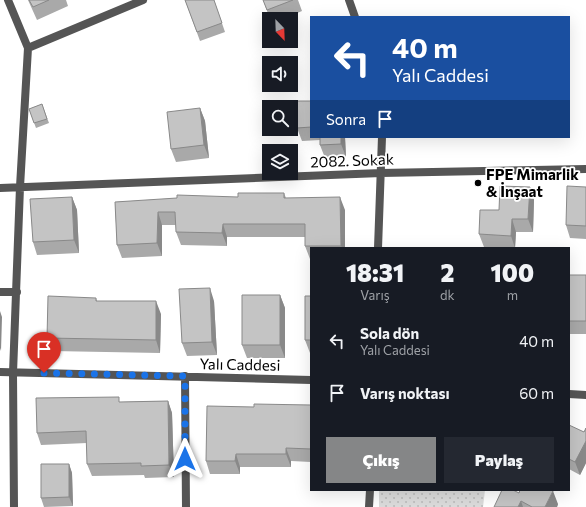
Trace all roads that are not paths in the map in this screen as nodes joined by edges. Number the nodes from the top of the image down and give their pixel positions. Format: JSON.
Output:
{"nodes":[{"id":1,"x":8,"y":0,"type":"edge"},
{"id":2,"x":144,"y":0,"type":"edge"},
{"id":3,"x":349,"y":0,"type":"edge"},
{"id":4,"x":355,"y":16,"type":"edge"},
{"id":5,"x":28,"y":48,"type":"junction"},
{"id":6,"x":382,"y":138,"type":"edge"},
{"id":7,"x":586,"y":169,"type":"edge"},
{"id":8,"x":381,"y":173,"type":"junction"},
{"id":9,"x":20,"y":187,"type":"junction"},
{"id":10,"x":0,"y":188,"type":"edge"},
{"id":11,"x":378,"y":247,"type":"edge"},
{"id":12,"x":0,"y":292,"type":"edge"},
{"id":13,"x":17,"y":292,"type":"junction"},
{"id":14,"x":0,"y":372,"type":"edge"},
{"id":15,"x":13,"y":373,"type":"junction"},
{"id":16,"x":185,"y":376,"type":"junction"},
{"id":17,"x":310,"y":380,"type":"edge"},
{"id":18,"x":570,"y":394,"type":"edge"},
{"id":19,"x":586,"y":395,"type":"edge"},
{"id":20,"x":370,"y":491,"type":"edge"},
{"id":21,"x":14,"y":507,"type":"edge"},
{"id":22,"x":186,"y":507,"type":"edge"},
{"id":23,"x":369,"y":507,"type":"edge"}],
"edges":[{"from":1,"to":5,"type":"street"},
{"from":2,"to":5,"type":"street"},
{"from":3,"to":4,"type":"street"},
{"from":5,"to":9,"type":"street"},
{"from":6,"to":8,"type":"street"},
{"from":7,"to":8,"type":"street","name":"2082. Sokak"},
{"from":8,"to":9,"type":"street","name":"2082. Sokak"},
{"from":8,"to":11,"type":"street"},
{"from":9,"to":10,"type":"street","name":"2082. Sokak"},
{"from":9,"to":13,"type":"street"},
{"from":12,"to":13,"type":"street"},
{"from":13,"to":15,"type":"street"},
{"from":14,"to":15,"type":"street","name":"Yalı Caddesi"},
{"from":15,"to":16,"type":"street","name":"Yalı Caddesi"},
{"from":15,"to":21,"type":"street"},
{"from":16,"to":17,"type":"street","name":"Yalı Caddesi"},
{"from":16,"to":22,"type":"street"},
{"from":18,"to":19,"type":"street"},
{"from":20,"to":23,"type":"street"}]}
